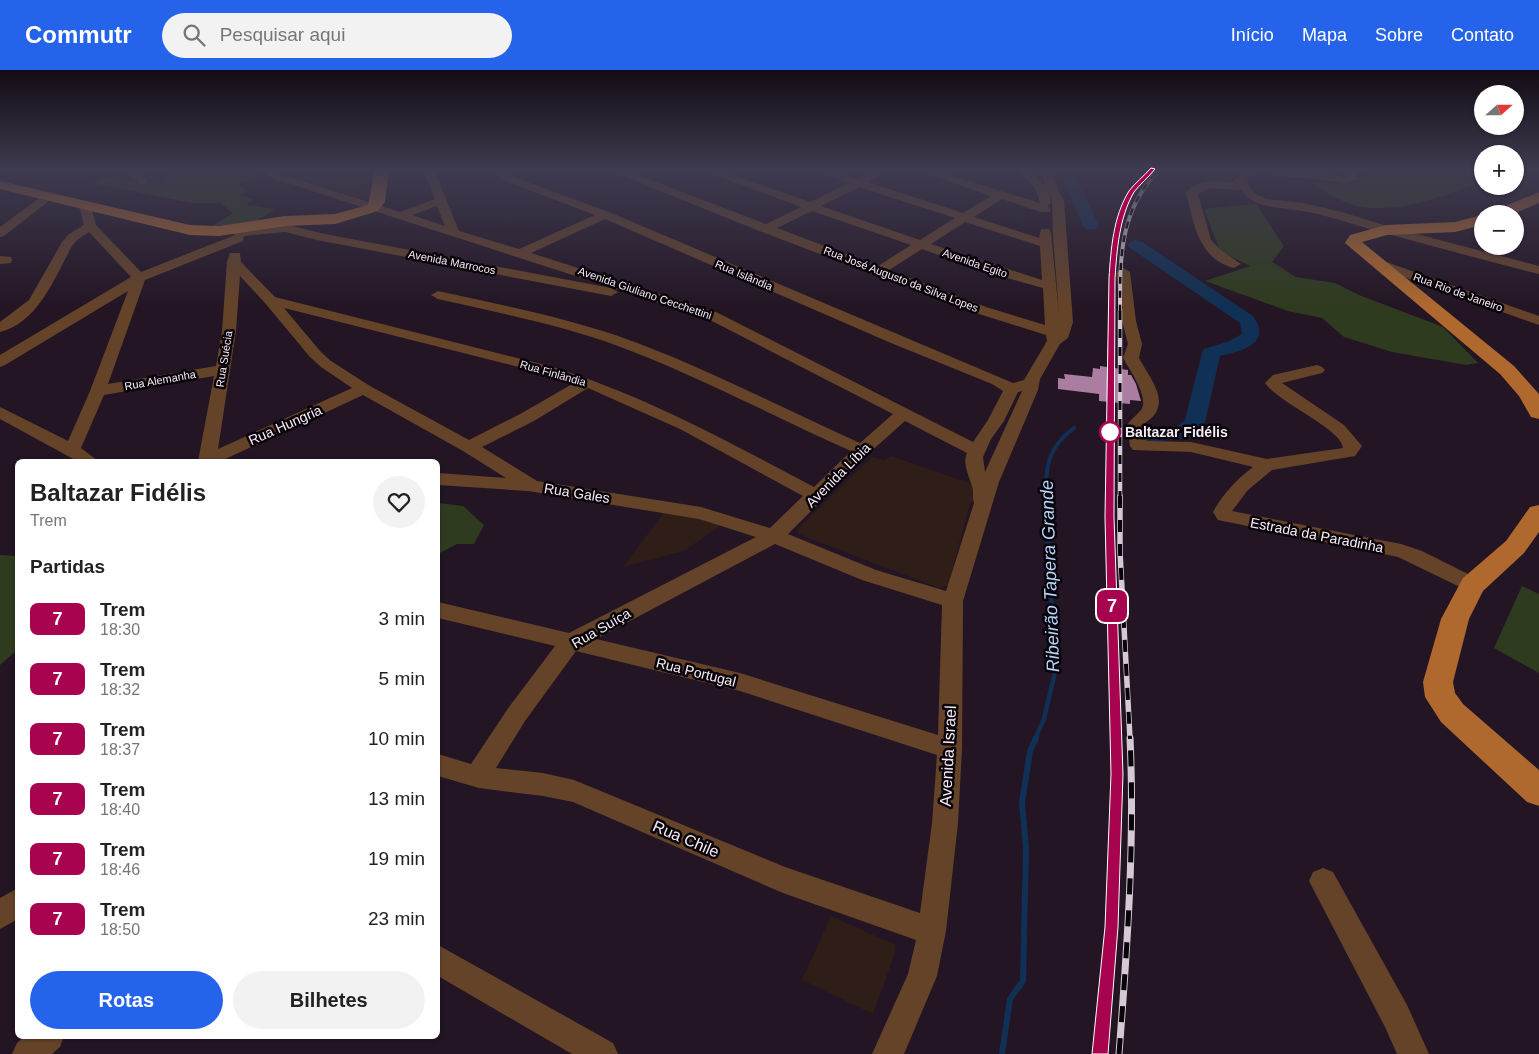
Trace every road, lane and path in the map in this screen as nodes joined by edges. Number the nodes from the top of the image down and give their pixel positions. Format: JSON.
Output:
{"nodes":[{"id":1,"x":24,"y":215,"type":"edge"},
{"id":2,"x":87,"y":215,"type":"edge"},
{"id":3,"x":124,"y":215,"type":"edge"},
{"id":4,"x":352,"y":215,"type":"edge"},
{"id":5,"x":395,"y":215,"type":"edge"},
{"id":6,"x":402,"y":215,"type":"edge"},
{"id":7,"x":447,"y":215,"type":"edge"},
{"id":8,"x":605,"y":215,"type":"joint"},
{"id":9,"x":730,"y":215,"type":"edge"},
{"id":10,"x":794,"y":215,"type":"edge"},
{"id":11,"x":838,"y":215,"type":"edge"},
{"id":12,"x":960,"y":215,"type":"edge"},
{"id":13,"x":970,"y":215,"type":"edge"},
{"id":14,"x":1045,"y":215,"type":"edge"},
{"id":15,"x":1059,"y":215,"type":"edge"},
{"id":16,"x":1198,"y":215,"type":"edge"},
{"id":17,"x":1334,"y":215,"type":"edge"},
{"id":18,"x":399,"y":216,"type":"junction"},
{"id":19,"x":967,"y":217,"type":"junction"},
{"id":20,"x":1474,"y":222,"type":"edge"},
{"id":21,"x":90,"y":226,"type":"junction"},
{"id":22,"x":766,"y":229,"type":"junction"},
{"id":23,"x":1386,"y":230,"type":"junction"},
{"id":24,"x":0,"y":233,"type":"edge"},
{"id":25,"x":240,"y":233,"type":"junction"},
{"id":26,"x":454,"y":233,"type":"junction"},
{"id":27,"x":922,"y":244,"type":"junction"},
{"id":28,"x":1045,"y":244,"type":"junction"},
{"id":29,"x":521,"y":253,"type":"junction"},
{"id":30,"x":234,"y":262,"type":"junction"},
{"id":31,"x":1378,"y":263,"type":"junction"},
{"id":32,"x":1234,"y":264,"type":"dead end"},
{"id":33,"x":1539,"y":270,"type":"edge"},
{"id":34,"x":879,"y":271,"type":"junction"},
{"id":35,"x":1123,"y":272,"type":"dead end"},
{"id":36,"x":139,"y":278,"type":"junction"},
{"id":37,"x":438,"y":295,"type":"dead end"},
{"id":38,"x":1050,"y":296,"type":"junction"},
{"id":39,"x":666,"y":299,"type":"junction"},
{"id":40,"x":270,"y":300,"type":"junction"},
{"id":41,"x":1066,"y":303,"type":"junction"},
{"id":42,"x":1539,"y":321,"type":"edge"},
{"id":43,"x":0,"y":328,"type":"edge"},
{"id":44,"x":1053,"y":337,"type":"junction"},
{"id":45,"x":0,"y":362,"type":"edge"},
{"id":46,"x":222,"y":370,"type":"junction"},
{"id":47,"x":1317,"y":370,"type":"dead end"},
{"id":48,"x":1032,"y":379,"type":"junction"},
{"id":49,"x":587,"y":382,"type":"junction"},
{"id":50,"x":1005,"y":385,"type":"junction"},
{"id":51,"x":364,"y":388,"type":"junction"},
{"id":52,"x":98,"y":391,"type":"junction"},
{"id":53,"x":0,"y":412,"type":"edge"},
{"id":54,"x":1539,"y":412,"type":"edge"},
{"id":55,"x":903,"y":414,"type":"junction"},
{"id":56,"x":469,"y":447,"type":"junction"},
{"id":57,"x":72,"y":450,"type":"junction"},
{"id":58,"x":862,"y":450,"type":"junction"},
{"id":59,"x":976,"y":451,"type":"junction"},
{"id":60,"x":86,"y":459,"type":"edge"},
{"id":61,"x":208,"y":459,"type":"edge"},
{"id":62,"x":210,"y":459,"type":"edge"},
{"id":63,"x":1267,"y":465,"type":"junction"},
{"id":64,"x":440,"y":479,"type":"edge"},
{"id":65,"x":532,"y":486,"type":"junction"},
{"id":66,"x":986,"y":492,"type":"junction"},
{"id":67,"x":817,"y":496,"type":"junction"},
{"id":68,"x":1539,"y":513,"type":"edge"},
{"id":69,"x":774,"y":536,"type":"junction"},
{"id":70,"x":1473,"y":585,"type":"junction"},
{"id":71,"x":953,"y":601,"type":"junction"},
{"id":72,"x":440,"y":610,"type":"edge"},
{"id":73,"x":571,"y":642,"type":"junction"},
{"id":74,"x":950,"y":749,"type":"junction"},
{"id":75,"x":440,"y":766,"type":"edge"},
{"id":76,"x":478,"y":776,"type":"junction"},
{"id":77,"x":1539,"y":791,"type":"edge"},
{"id":78,"x":1323,"y":881,"type":"dead end"},
{"id":79,"x":15,"y":904,"type":"edge"},
{"id":80,"x":0,"y":915,"type":"edge"},
{"id":81,"x":932,"y":931,"type":"junction"},
{"id":82,"x":440,"y":961,"type":"edge"},
{"id":83,"x":46,"y":1039,"type":"edge"},
{"id":84,"x":28,"y":1054,"type":"edge"},
{"id":85,"x":602,"y":1054,"type":"edge"},
{"id":86,"x":888,"y":1054,"type":"edge"},
{"id":87,"x":1413,"y":1054,"type":"edge"}],
"edges":[{"from":1,"to":24,"type":"street"},
{"from":2,"to":21,"type":"street"},
{"from":3,"to":25,"type":"main road"},
{"from":4,"to":25,"type":"main road"},
{"from":5,"to":18,"type":"street","name":"Avenida Giuliano Cecchettini"},
{"from":6,"to":18,"type":"street"},
{"from":7,"to":26,"type":"street"},
{"from":8,"to":29,"type":"street"},
{"from":8,"to":50,"type":"street","name":"Rua Islândia"},
{"from":9,"to":22,"type":"street","name":"Rua José Augusto da Silva Lopes"},
{"from":10,"to":22,"type":"street"},
{"from":11,"to":27,"type":"street","name":"Avenida Egito"},
{"from":12,"to":19,"type":"street"},
{"from":13,"to":19,"type":"street"},
{"from":14,"to":28,"type":"street"},
{"from":15,"to":41,"type":"street","name":"Avenida Israel"},
{"from":16,"to":32,"type":"street"},
{"from":17,"to":23,"type":"street"},
{"from":18,"to":26,"type":"street","name":"Avenida Giuliano Cecchettini"},
{"from":19,"to":27,"type":"street"},
{"from":19,"to":28,"type":"street"},
{"from":20,"to":23,"type":"main road"},
{"from":21,"to":36,"type":"street"},
{"from":21,"to":43,"type":"street"},
{"from":22,"to":34,"type":"street","name":"Rua José Augusto da Silva Lopes"},
{"from":23,"to":31,"type":"main road"},
{"from":23,"to":33,"type":"street"},
{"from":25,"to":30,"type":"street","name":"Rua Suécia"},
{"from":25,"to":36,"type":"street","name":"Avenida Marrocos"},
{"from":25,"to":39,"type":"street","name":"Avenida Marrocos"},
{"from":26,"to":29,"type":"street","name":"Avenida Giuliano Cecchettini"},
{"from":27,"to":34,"type":"street"},
{"from":27,"to":38,"type":"street","name":"Avenida Egito"},
{"from":28,"to":38,"type":"street"},
{"from":29,"to":39,"type":"street","name":"Avenida Giuliano Cecchettini"},
{"from":30,"to":40,"type":"street","name":"Rua Gales"},
{"from":30,"to":46,"type":"street","name":"Rua Suécia"},
{"from":31,"to":42,"type":"street","name":"Rua Rio de Janeiro"},
{"from":31,"to":54,"type":"main road"},
{"from":34,"to":44,"type":"street","name":"Rua José Augusto da Silva Lopes"},
{"from":35,"to":63,"type":"street"},
{"from":36,"to":45,"type":"street","name":"Avenida Marrocos"},
{"from":36,"to":52,"type":"street"},
{"from":37,"to":58,"type":"street"},
{"from":38,"to":41,"type":"street","name":"Avenida Egito"},
{"from":38,"to":44,"type":"street"},
{"from":39,"to":55,"type":"street","name":"Avenida Giuliano Cecchettini"},
{"from":40,"to":49,"type":"street","name":"Rua Finlândia"},
{"from":40,"to":51,"type":"street","name":"Rua Gales"},
{"from":41,"to":44,"type":"street","name":"Avenida Israel"},
{"from":44,"to":48,"type":"street","name":"Avenida Israel"},
{"from":46,"to":52,"type":"street","name":"Rua Alemanha"},
{"from":46,"to":61,"type":"street","name":"Rua Suécia"},
{"from":47,"to":63,"type":"street"},
{"from":48,"to":50,"type":"street"},
{"from":48,"to":66,"type":"street","name":"Avenida Israel"},
{"from":49,"to":56,"type":"street"},
{"from":49,"to":67,"type":"street","name":"Rua Finlândia"},
{"from":50,"to":59,"type":"street"},
{"from":51,"to":56,"type":"street","name":"Rua Gales"},
{"from":51,"to":62,"type":"street","name":"Rua Hungria"},
{"from":52,"to":57,"type":"street"},
{"from":53,"to":57,"type":"street"},
{"from":55,"to":58,"type":"street","name":"Avenida Líbia"},
{"from":55,"to":59,"type":"street","name":"Avenida Giuliano Cecchettini"},
{"from":56,"to":65,"type":"street","name":"Rua Gales"},
{"from":57,"to":60,"type":"street"},
{"from":58,"to":67,"type":"street","name":"Avenida Líbia"},
{"from":59,"to":66,"type":"street"},
{"from":63,"to":70,"type":"street","name":"Estrada da Paradinha"},
{"from":64,"to":65,"type":"street"},
{"from":65,"to":69,"type":"street","name":"Rua Gales"},
{"from":66,"to":71,"type":"street","name":"Avenida Israel"},
{"from":67,"to":69,"type":"street","name":"Avenida Líbia"},
{"from":68,"to":70,"type":"main road"},
{"from":69,"to":71,"type":"street","name":"Rua Gales"},
{"from":69,"to":73,"type":"street","name":"Rua Suíça"},
{"from":70,"to":77,"type":"main road"},
{"from":71,"to":74,"type":"street","name":"Avenida Israel"},
{"from":72,"to":73,"type":"street","name":"Rua Portugal"},
{"from":73,"to":74,"type":"street","name":"Rua Portugal"},
{"from":73,"to":76,"type":"street","name":"Rua Suíça"},
{"from":74,"to":81,"type":"street","name":"Avenida Israel"},
{"from":75,"to":76,"type":"street","name":"Rua Chile"},
{"from":76,"to":81,"type":"street","name":"Rua Chile"},
{"from":78,"to":87,"type":"street"},
{"from":79,"to":80,"type":"street"},
{"from":81,"to":86,"type":"street","name":"Avenida Israel"},
{"from":82,"to":85,"type":"street"},
{"from":83,"to":84,"type":"street"}]}
